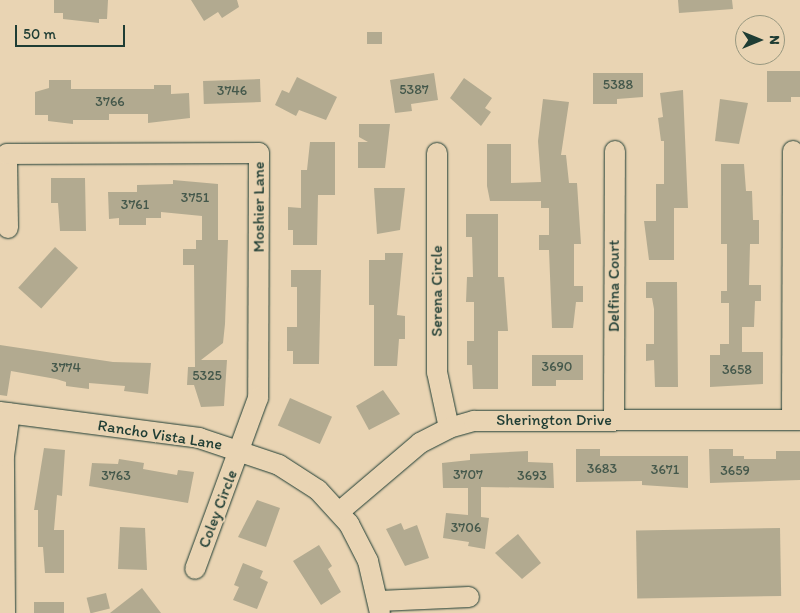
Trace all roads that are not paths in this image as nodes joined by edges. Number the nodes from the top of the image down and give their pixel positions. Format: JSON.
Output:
{"nodes":[{"id":1,"x":793,"y":150,"type":"dead end"},
{"id":2,"x":615,"y":151,"type":"dead end"},
{"id":3,"x":437,"y":153,"type":"dead end"},
{"id":4,"x":8,"y":228,"type":"dead end"},
{"id":5,"x":5,"y":412,"type":"edge"},
{"id":6,"x":614,"y":420,"type":"junction"},
{"id":7,"x":796,"y":420,"type":"edge"},
{"id":8,"x":449,"y":428,"type":"junction"},
{"id":9,"x":240,"y":449,"type":"junction"},
{"id":10,"x":339,"y":512,"type":"junction"},
{"id":11,"x":195,"y":569,"type":"dead end"},
{"id":12,"x":469,"y":597,"type":"dead end"},
{"id":13,"x":380,"y":607,"type":"edge"},
{"id":14,"x":4,"y":613,"type":"edge"}],
"edges":[{"from":1,"to":7,"type":"street"},
{"from":2,"to":6,"type":"street","name":"Delfina Court"},
{"from":3,"to":8,"type":"street","name":"Serena Circle"},
{"from":4,"to":9,"type":"street","name":"Moshier Lane"},
{"from":5,"to":9,"type":"street","name":"Rancho Vista Lane"},
{"from":5,"to":14,"type":"street"},
{"from":6,"to":7,"type":"street","name":"Sherington Drive"},
{"from":6,"to":8,"type":"street","name":"Sherington Drive"},
{"from":8,"to":10,"type":"street","name":"Sherington Drive"},
{"from":9,"to":10,"type":"street","name":"Rancho Vista Lane"},
{"from":9,"to":11,"type":"street","name":"Coley Circle"},
{"from":10,"to":13,"type":"street","name":"Rancho Vista Lane"},
{"from":12,"to":13,"type":"street"}]}
